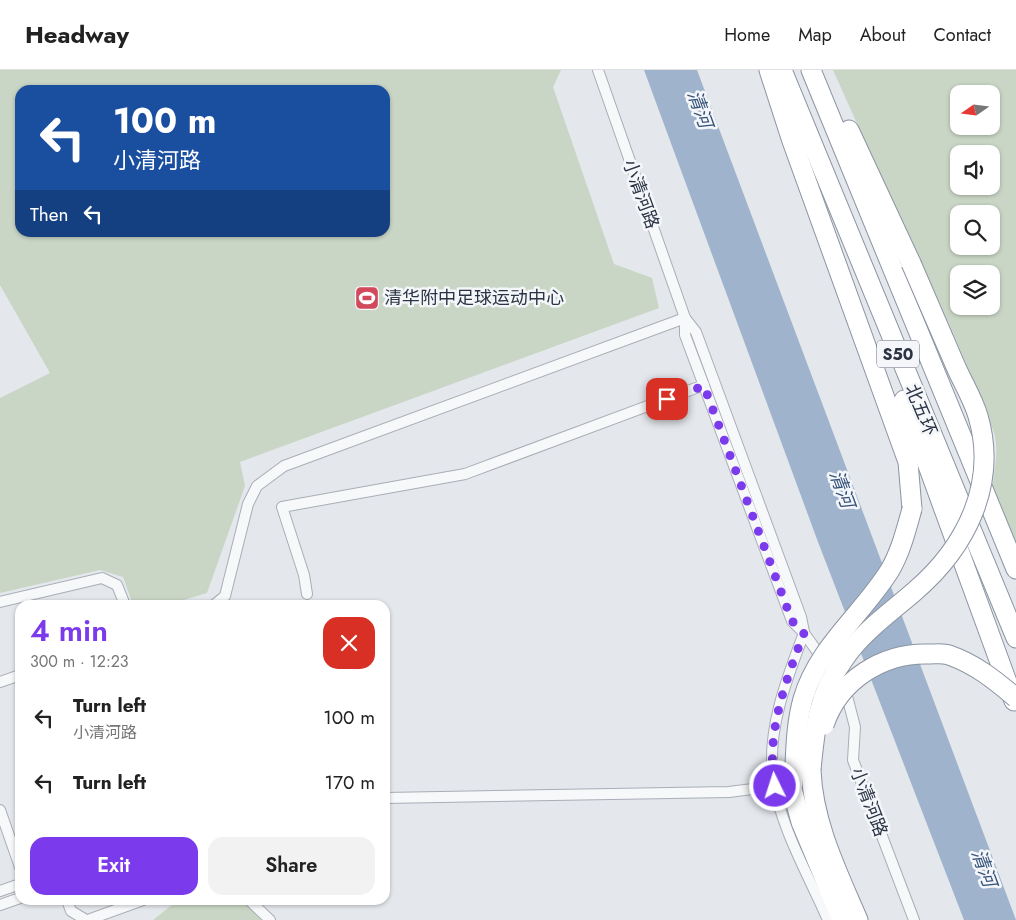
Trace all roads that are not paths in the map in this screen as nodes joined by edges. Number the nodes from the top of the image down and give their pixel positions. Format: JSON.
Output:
{"nodes":[{"id":1,"x":598,"y":70,"type":"edge"},
{"id":2,"x":769,"y":70,"type":"edge"},
{"id":3,"x":782,"y":70,"type":"edge"},
{"id":4,"x":811,"y":70,"type":"edge"},
{"id":5,"x":821,"y":70,"type":"edge"},
{"id":6,"x":838,"y":210,"type":"junction"},
{"id":7,"x":686,"y":318,"type":"junction"},
{"id":8,"x":704,"y":386,"type":"junction"},
{"id":9,"x":1016,"y":569,"type":"edge"},
{"id":10,"x":307,"y":594,"type":"dead end"},
{"id":11,"x":123,"y":600,"type":"edge"},
{"id":12,"x":220,"y":600,"type":"edge"},
{"id":13,"x":0,"y":602,"type":"edge"},
{"id":14,"x":804,"y":633,"type":"junction"},
{"id":15,"x":1016,"y":638,"type":"edge"},
{"id":16,"x":15,"y":678,"type":"edge"},
{"id":17,"x":0,"y":682,"type":"edge"},
{"id":18,"x":1016,"y":698,"type":"edge"},
{"id":19,"x":1016,"y":707,"type":"edge"},
{"id":20,"x":811,"y":770,"type":"junction"},
{"id":21,"x":775,"y":786,"type":"junction"},
{"id":22,"x":390,"y":798,"type":"edge"},
{"id":23,"x":0,"y":810,"type":"edge"},
{"id":24,"x":15,"y":853,"type":"edge"},
{"id":25,"x":15,"y":886,"type":"edge"},
{"id":26,"x":0,"y":891,"type":"edge"},
{"id":27,"x":15,"y":900,"type":"edge"},
{"id":28,"x":0,"y":905,"type":"edge"},
{"id":29,"x":69,"y":905,"type":"edge"},
{"id":30,"x":129,"y":905,"type":"edge"},
{"id":31,"x":254,"y":905,"type":"edge"},
{"id":32,"x":87,"y":920,"type":"edge"},
{"id":33,"x":270,"y":920,"type":"edge"},
{"id":34,"x":828,"y":920,"type":"edge"},
{"id":35,"x":842,"y":920,"type":"edge"},
{"id":36,"x":858,"y":920,"type":"edge"},
{"id":37,"x":914,"y":920,"type":"edge"}],
"edges":[{"from":1,"to":7,"type":"street","name":"小清河路"},
{"from":2,"to":35,"type":"highway","bridge":true},
{"from":3,"to":6,"type":"highway","name":"北五环","number":"S50"},
{"from":4,"to":9,"type":"highway","name":"北五环","number":"S50"},
{"from":5,"to":20,"type":"highway","bridge":true},
{"from":6,"to":15,"type":"highway","name":"北五环","number":"S50"},
{"from":6,"to":19,"type":"highway"},
{"from":7,"to":8,"type":"street","name":"小清河路"},
{"from":7,"to":12,"type":"street"},
{"from":7,"to":14,"type":"street","name":"小清河路"},
{"from":8,"to":10,"type":"street"},
{"from":8,"to":14,"type":"street","name":"小清河路"},
{"from":11,"to":13,"type":"street"},
{"from":14,"to":21,"type":"street"},
{"from":14,"to":37,"type":"street","name":"小清河路"},
{"from":16,"to":17,"type":"street"},
{"from":18,"to":20,"type":"highway","bridge":true},
{"from":20,"to":36,"type":"highway"},
{"from":21,"to":22,"type":"street"},
{"from":21,"to":34,"type":"street"},
{"from":23,"to":24,"type":"street"},
{"from":25,"to":26,"type":"street"},
{"from":27,"to":28,"type":"street"},
{"from":29,"to":32,"type":"street"},
{"from":30,"to":32,"type":"street"},
{"from":31,"to":33,"type":"street"}]}
